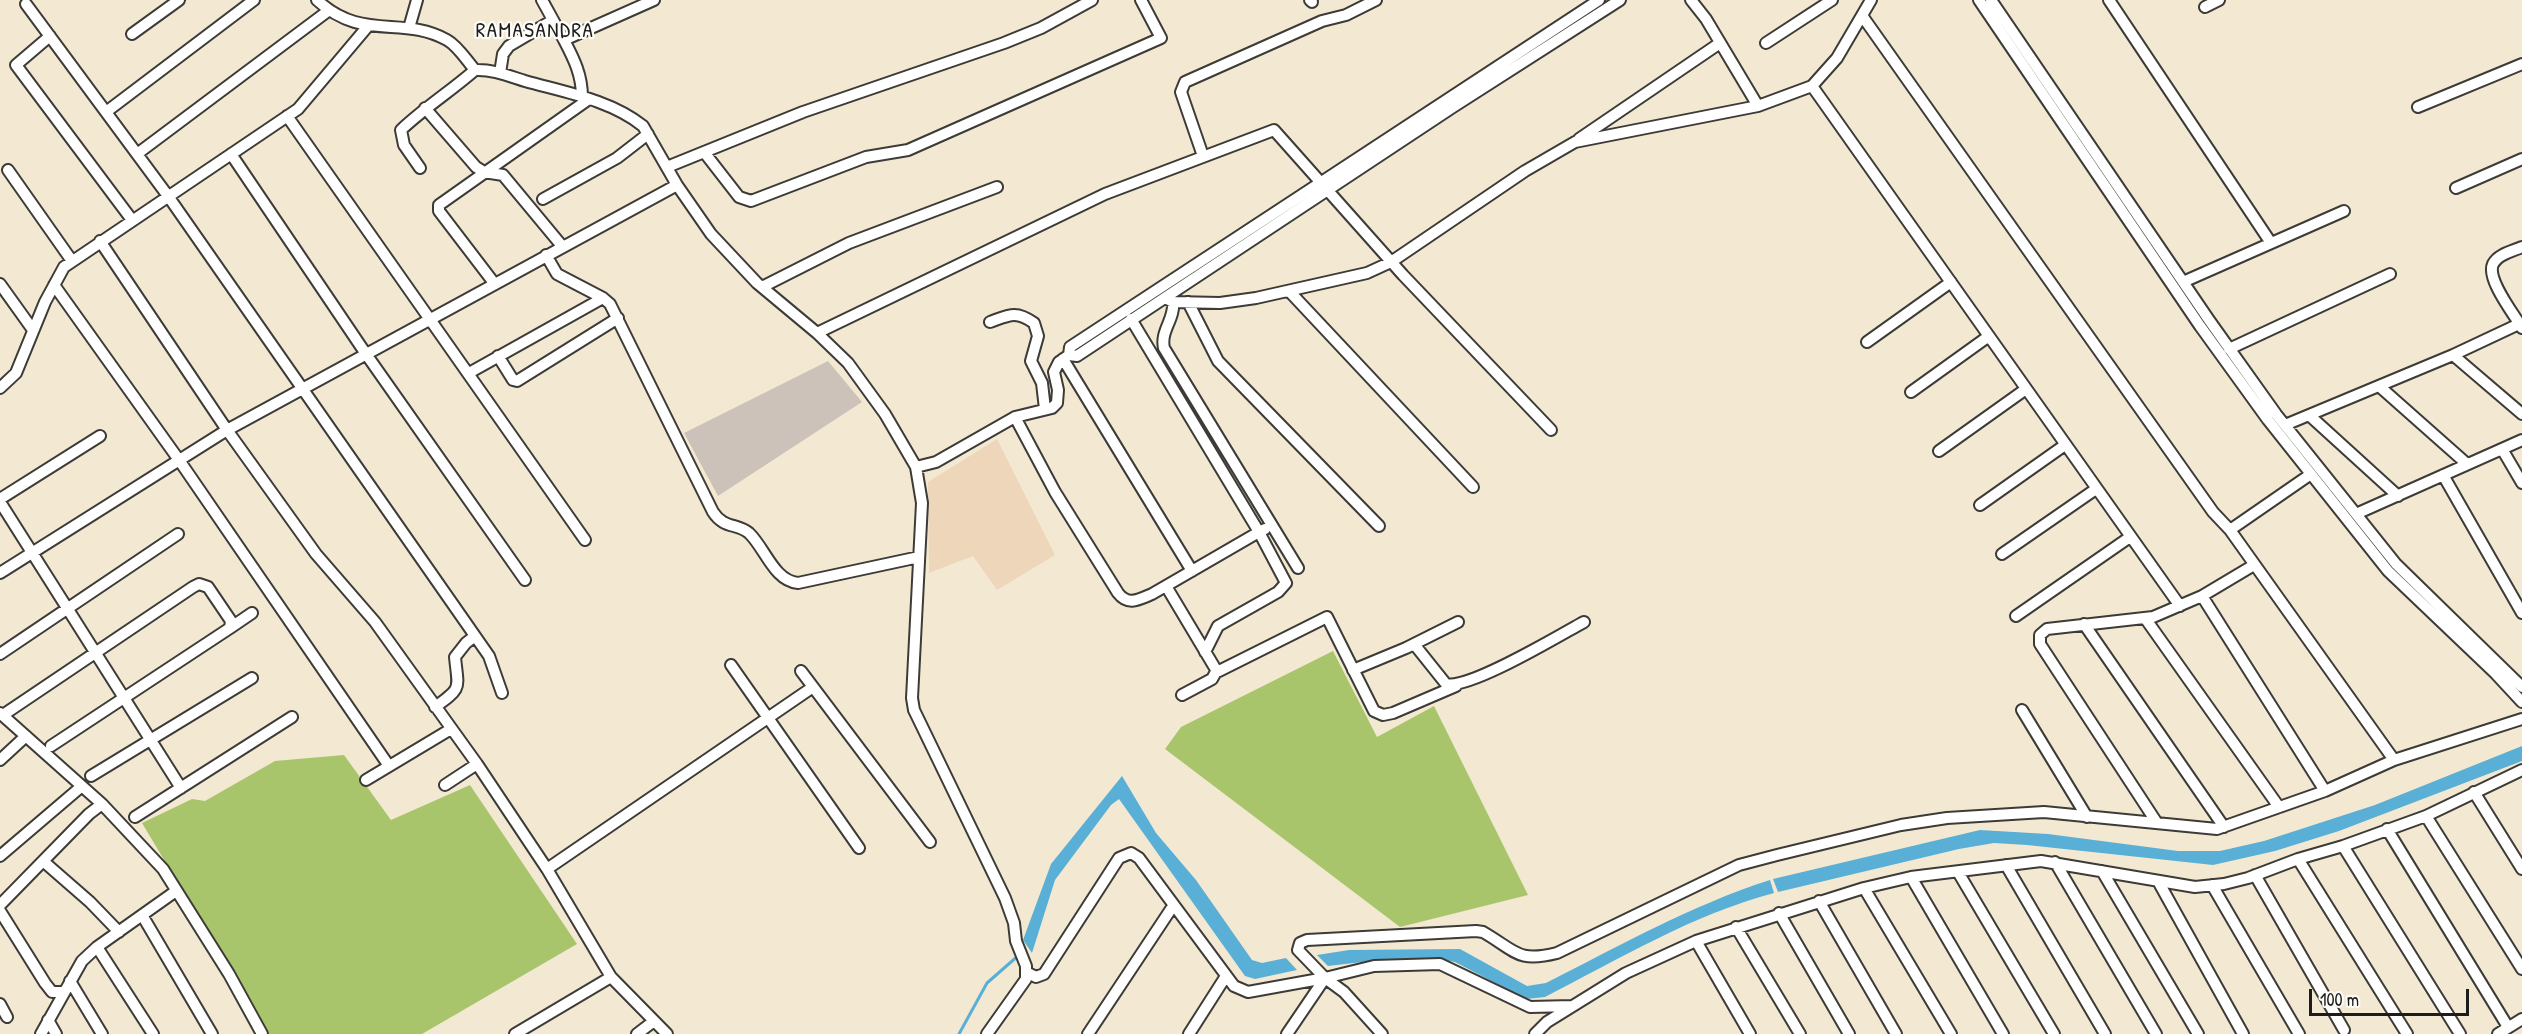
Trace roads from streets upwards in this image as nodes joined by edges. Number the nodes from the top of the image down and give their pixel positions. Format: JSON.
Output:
{"nodes":[{"id":1,"x":179,"y":0,"type":"edge"},
{"id":2,"x":254,"y":0,"type":"edge"},
{"id":3,"x":317,"y":0,"type":"edge"},
{"id":4,"x":428,"y":0,"type":"edge"},
{"id":5,"x":542,"y":0,"type":"edge"},
{"id":6,"x":654,"y":0,"type":"edge"},
{"id":7,"x":1092,"y":0,"type":"edge"},
{"id":8,"x":1141,"y":0,"type":"edge"},
{"id":9,"x":1599,"y":0,"type":"edge"},
{"id":10,"x":1620,"y":0,"type":"edge"},
{"id":11,"x":1691,"y":0,"type":"edge"},
{"id":12,"x":1832,"y":0,"type":"edge"},
{"id":13,"x":1871,"y":0,"type":"edge"},
{"id":14,"x":1979,"y":0,"type":"edge"},
{"id":15,"x":1991,"y":0,"type":"edge"},
{"id":16,"x":2109,"y":0,"type":"edge"},
{"id":17,"x":2218,"y":0,"type":"edge"},
{"id":18,"x":1370,"y":1,"type":"edge"},
{"id":19,"x":416,"y":3,"type":"edge"},
{"id":20,"x":26,"y":4,"type":"dead end"},
{"id":21,"x":2205,"y":7,"type":"dead end"},
{"id":22,"x":1862,"y":9,"type":"edge"},
{"id":23,"x":328,"y":11,"type":"junction"},
{"id":24,"x":554,"y":20,"type":"junction"},
{"id":25,"x":368,"y":26,"type":"junction"},
{"id":26,"x":408,"y":28,"type":"junction"},
{"id":27,"x":132,"y":34,"type":"dead end"},
{"id":28,"x":50,"y":36,"type":"junction"},
{"id":29,"x":564,"y":40,"type":"junction"},
{"id":30,"x":1720,"y":43,"type":"junction"},
{"id":31,"x":1766,"y":43,"type":"dead end"},
{"id":32,"x":2522,"y":64,"type":"edge"},
{"id":33,"x":475,"y":70,"type":"junction"},
{"id":34,"x":500,"y":73,"type":"junction"},
{"id":35,"x":1812,"y":86,"type":"junction"},
{"id":36,"x":586,"y":98,"type":"junction"},
{"id":37,"x":1758,"y":106,"type":"junction"},
{"id":38,"x":2418,"y":107,"type":"dead end"},
{"id":39,"x":424,"y":108,"type":"junction"},
{"id":40,"x":106,"y":112,"type":"junction"},
{"id":41,"x":287,"y":116,"type":"junction"},
{"id":42,"x":648,"y":135,"type":"junction"},
{"id":43,"x":1575,"y":142,"type":"junction"},
{"id":44,"x":704,"y":152,"type":"junction"},
{"id":45,"x":137,"y":154,"type":"junction"},
{"id":46,"x":231,"y":154,"type":"junction"},
{"id":47,"x":1203,"y":156,"type":"junction"},
{"id":48,"x":2522,"y":159,"type":"edge"},
{"id":49,"x":667,"y":167,"type":"junction"},
{"id":50,"x":420,"y":168,"type":"dead end"},
{"id":51,"x":8,"y":170,"type":"dead end"},
{"id":52,"x":484,"y":172,"type":"junction"},
{"id":53,"x":677,"y":185,"type":"junction"},
{"id":54,"x":1325,"y":186,"type":"junction"},
{"id":55,"x":997,"y":187,"type":"dead end"},
{"id":56,"x":2456,"y":188,"type":"dead end"},
{"id":57,"x":168,"y":196,"type":"junction"},
{"id":58,"x":543,"y":199,"type":"dead end"},
{"id":59,"x":2344,"y":211,"type":"dead end"},
{"id":60,"x":132,"y":220,"type":"junction"},
{"id":61,"x":100,"y":241,"type":"junction"},
{"id":62,"x":2271,"y":243,"type":"junction"},
{"id":63,"x":562,"y":246,"type":"junction"},
{"id":64,"x":2522,"y":247,"type":"edge"},
{"id":65,"x":546,"y":255,"type":"junction"},
{"id":66,"x":72,"y":261,"type":"junction"},
{"id":67,"x":1391,"y":262,"type":"junction"},
{"id":68,"x":2390,"y":274,"type":"dead end"},
{"id":69,"x":1951,"y":282,"type":"junction"},
{"id":70,"x":2183,"y":282,"type":"junction"},
{"id":71,"x":0,"y":284,"type":"edge"},
{"id":72,"x":494,"y":284,"type":"junction"},
{"id":73,"x":54,"y":285,"type":"junction"},
{"id":74,"x":762,"y":287,"type":"junction"},
{"id":75,"x":1289,"y":291,"type":"junction"},
{"id":76,"x":603,"y":298,"type":"junction"},
{"id":77,"x":1169,"y":300,"type":"junction"},
{"id":78,"x":1188,"y":302,"type":"junction"},
{"id":79,"x":431,"y":318,"type":"junction"},
{"id":80,"x":618,"y":318,"type":"junction"},
{"id":81,"x":1131,"y":319,"type":"junction"},
{"id":82,"x":990,"y":322,"type":"dead end"},
{"id":83,"x":2521,"y":326,"type":"edge"},
{"id":84,"x":33,"y":330,"type":"junction"},
{"id":85,"x":817,"y":333,"type":"junction"},
{"id":86,"x":1989,"y":336,"type":"junction"},
{"id":87,"x":1867,"y":342,"type":"dead end"},
{"id":88,"x":2229,"y":349,"type":"junction"},
{"id":89,"x":366,"y":354,"type":"junction"},
{"id":90,"x":2453,"y":355,"type":"junction"},
{"id":91,"x":498,"y":356,"type":"junction"},
{"id":92,"x":1066,"y":357,"type":"junction"},
{"id":93,"x":469,"y":373,"type":"junction"},
{"id":94,"x":1,"y":384,"type":"edge"},
{"id":95,"x":2379,"y":386,"type":"junction"},
{"id":96,"x":302,"y":389,"type":"junction"},
{"id":97,"x":2026,"y":389,"type":"junction"},
{"id":98,"x":1911,"y":392,"type":"dead end"},
{"id":99,"x":1045,"y":409,"type":"junction"},
{"id":100,"x":2309,"y":414,"type":"junction"},
{"id":101,"x":2522,"y":414,"type":"edge"},
{"id":102,"x":1015,"y":417,"type":"junction"},
{"id":103,"x":2285,"y":425,"type":"junction"},
{"id":104,"x":227,"y":430,"type":"junction"},
{"id":105,"x":1551,"y":430,"type":"dead end"},
{"id":106,"x":100,"y":436,"type":"dead end"},
{"id":107,"x":2522,"y":440,"type":"edge"},
{"id":108,"x":2066,"y":445,"type":"junction"},
{"id":109,"x":2502,"y":448,"type":"junction"},
{"id":110,"x":1939,"y":451,"type":"dead end"},
{"id":111,"x":179,"y":460,"type":"junction"},
{"id":112,"x":2467,"y":464,"type":"junction"},
{"id":113,"x":916,"y":467,"type":"junction"},
{"id":114,"x":2311,"y":474,"type":"junction"},
{"id":115,"x":2443,"y":475,"type":"junction"},
{"id":116,"x":2522,"y":483,"type":"edge"},
{"id":117,"x":1473,"y":487,"type":"dead end"},
{"id":118,"x":2096,"y":489,"type":"junction"},
{"id":119,"x":2398,"y":496,"type":"junction"},
{"id":120,"x":0,"y":500,"type":"edge"},
{"id":121,"x":1980,"y":505,"type":"dead end"},
{"id":122,"x":2356,"y":514,"type":"junction"},
{"id":123,"x":1273,"y":524,"type":"junction"},
{"id":124,"x":1379,"y":526,"type":"dead end"},
{"id":125,"x":2230,"y":530,"type":"junction"},
{"id":126,"x":1259,"y":532,"type":"junction"},
{"id":127,"x":178,"y":534,"type":"dead end"},
{"id":128,"x":2130,"y":537,"type":"junction"},
{"id":129,"x":585,"y":540,"type":"dead end"},
{"id":130,"x":33,"y":552,"type":"junction"},
{"id":131,"x":2002,"y":554,"type":"dead end"},
{"id":132,"x":919,"y":557,"type":"junction"},
{"id":133,"x":2254,"y":565,"type":"junction"},
{"id":134,"x":1298,"y":568,"type":"dead end"},
{"id":135,"x":1192,"y":571,"type":"junction"},
{"id":136,"x":0,"y":573,"type":"edge"},
{"id":137,"x":525,"y":580,"type":"dead end"},
{"id":138,"x":1166,"y":586,"type":"junction"},
{"id":139,"x":2202,"y":596,"type":"junction"},
{"id":140,"x":2180,"y":606,"type":"junction"},
{"id":141,"x":69,"y":610,"type":"junction"},
{"id":142,"x":252,"y":613,"type":"dead end"},
{"id":143,"x":2522,"y":613,"type":"edge"},
{"id":144,"x":2016,"y":616,"type":"dead end"},
{"id":145,"x":2145,"y":618,"type":"junction"},
{"id":146,"x":1458,"y":622,"type":"dead end"},
{"id":147,"x":1584,"y":622,"type":"dead end"},
{"id":148,"x":2084,"y":624,"type":"junction"},
{"id":149,"x":230,"y":628,"type":"junction"},
{"id":150,"x":475,"y":636,"type":"junction"},
{"id":151,"x":1414,"y":644,"type":"junction"},
{"id":152,"x":1205,"y":652,"type":"junction"},
{"id":153,"x":0,"y":654,"type":"edge"},
{"id":154,"x":96,"y":654,"type":"junction"},
{"id":155,"x":731,"y":665,"type":"dead end"},
{"id":156,"x":1217,"y":670,"type":"junction"},
{"id":157,"x":1353,"y":670,"type":"junction"},
{"id":158,"x":801,"y":671,"type":"dead end"},
{"id":159,"x":252,"y":678,"type":"dead end"},
{"id":160,"x":1456,"y":686,"type":"junction"},
{"id":161,"x":813,"y":687,"type":"junction"},
{"id":162,"x":2522,"y":687,"type":"edge"},
{"id":163,"x":502,"y":693,"type":"dead end"},
{"id":164,"x":1182,"y":695,"type":"dead end"},
{"id":165,"x":124,"y":698,"type":"junction"},
{"id":166,"x":2522,"y":702,"type":"edge"},
{"id":167,"x":435,"y":707,"type":"junction"},
{"id":168,"x":2022,"y":710,"type":"dead end"},
{"id":169,"x":1,"y":714,"type":"edge"},
{"id":170,"x":292,"y":717,"type":"dead end"},
{"id":171,"x":767,"y":718,"type":"junction"},
{"id":172,"x":2522,"y":719,"type":"edge"},
{"id":173,"x":451,"y":729,"type":"junction"},
{"id":174,"x":26,"y":736,"type":"junction"},
{"id":175,"x":151,"y":741,"type":"junction"},
{"id":176,"x":51,"y":746,"type":"dead end"},
{"id":177,"x":0,"y":760,"type":"edge"},
{"id":178,"x":2394,"y":760,"type":"junction"},
{"id":179,"x":477,"y":765,"type":"junction"},
{"id":180,"x":389,"y":766,"type":"junction"},
{"id":181,"x":2522,"y":770,"type":"edge"},
{"id":182,"x":91,"y":776,"type":"dead end"},
{"id":183,"x":366,"y":780,"type":"dead end"},
{"id":184,"x":445,"y":785,"type":"dead end"},
{"id":185,"x":82,"y":786,"type":"junction"},
{"id":186,"x":181,"y":788,"type":"junction"},
{"id":187,"x":2325,"y":791,"type":"junction"},
{"id":188,"x":2474,"y":792,"type":"junction"},
{"id":189,"x":102,"y":804,"type":"junction"},
{"id":190,"x":2279,"y":807,"type":"junction"},
{"id":191,"x":2426,"y":816,"type":"junction"},
{"id":192,"x":135,"y":817,"type":"dead end"},
{"id":193,"x":2087,"y":817,"type":"junction"},
{"id":194,"x":2157,"y":823,"type":"junction"},
{"id":195,"x":2224,"y":827,"type":"junction"},
{"id":196,"x":2387,"y":828,"type":"junction"},
{"id":197,"x":930,"y":842,"type":"dead end"},
{"id":198,"x":2343,"y":846,"type":"junction"},
{"id":199,"x":859,"y":848,"type":"dead end"},
{"id":200,"x":0,"y":856,"type":"edge"},
{"id":201,"x":2298,"y":859,"type":"junction"},
{"id":202,"x":43,"y":861,"type":"junction"},
{"id":203,"x":2055,"y":862,"type":"junction"},
{"id":204,"x":2006,"y":866,"type":"junction"},
{"id":205,"x":547,"y":869,"type":"junction"},
{"id":206,"x":2522,"y":869,"type":"edge"},
{"id":207,"x":2102,"y":871,"type":"junction"},
{"id":208,"x":1958,"y":872,"type":"junction"},
{"id":209,"x":2255,"y":875,"type":"junction"},
{"id":210,"x":1911,"y":878,"type":"junction"},
{"id":211,"x":2158,"y":881,"type":"junction"},
{"id":212,"x":2212,"y":885,"type":"junction"},
{"id":213,"x":1864,"y":888,"type":"junction"},
{"id":214,"x":176,"y":891,"type":"junction"},
{"id":215,"x":1820,"y":901,"type":"junction"},
{"id":216,"x":0,"y":905,"type":"edge"},
{"id":217,"x":1173,"y":906,"type":"junction"},
{"id":218,"x":0,"y":911,"type":"edge"},
{"id":219,"x":1779,"y":913,"type":"junction"},
{"id":220,"x":142,"y":915,"type":"junction"},
{"id":221,"x":1736,"y":927,"type":"junction"},
{"id":222,"x":119,"y":932,"type":"junction"},
{"id":223,"x":1696,"y":941,"type":"junction"},
{"id":224,"x":97,"y":947,"type":"junction"},
{"id":225,"x":2522,"y":969,"type":"edge"},
{"id":226,"x":1028,"y":973,"type":"junction"},
{"id":227,"x":1226,"y":976,"type":"junction"},
{"id":228,"x":610,"y":977,"type":"junction"},
{"id":229,"x":1325,"y":978,"type":"junction"},
{"id":230,"x":70,"y":981,"type":"junction"},
{"id":231,"x":64,"y":992,"type":"junction"},
{"id":232,"x":0,"y":1004,"type":"edge"},
{"id":233,"x":1572,"y":1006,"type":"junction"},
{"id":234,"x":7,"y":1017,"type":"dead end"},
{"id":235,"x":2522,"y":1019,"type":"edge"},
{"id":236,"x":48,"y":1020,"type":"junction"},
{"id":237,"x":654,"y":1021,"type":"junction"},
{"id":238,"x":2508,"y":1027,"type":"junction"},
{"id":239,"x":2344,"y":1030,"type":"dead end"},
{"id":240,"x":1381,"y":1033,"type":"edge"},
{"id":241,"x":40,"y":1034,"type":"edge"},
{"id":242,"x":56,"y":1034,"type":"edge"},
{"id":243,"x":102,"y":1034,"type":"edge"},
{"id":244,"x":153,"y":1034,"type":"edge"},
{"id":245,"x":212,"y":1034,"type":"edge"},
{"id":246,"x":261,"y":1034,"type":"edge"},
{"id":247,"x":515,"y":1034,"type":"edge"},
{"id":248,"x":638,"y":1034,"type":"edge"},
{"id":249,"x":667,"y":1034,"type":"edge"},
{"id":250,"x":987,"y":1034,"type":"edge"},
{"id":251,"x":1089,"y":1034,"type":"edge"},
{"id":252,"x":1189,"y":1034,"type":"edge"},
{"id":253,"x":1287,"y":1034,"type":"edge"},
{"id":254,"x":1535,"y":1034,"type":"edge"},
{"id":255,"x":1750,"y":1034,"type":"edge"},
{"id":256,"x":1800,"y":1034,"type":"edge"},
{"id":257,"x":1849,"y":1034,"type":"edge"},
{"id":258,"x":1896,"y":1034,"type":"edge"},
{"id":259,"x":1951,"y":1034,"type":"edge"},
{"id":260,"x":2003,"y":1034,"type":"edge"},
{"id":261,"x":2054,"y":1034,"type":"edge"},
{"id":262,"x":2105,"y":1034,"type":"edge"},
{"id":263,"x":2156,"y":1034,"type":"edge"},
{"id":264,"x":2198,"y":1034,"type":"edge"},
{"id":265,"x":2244,"y":1034,"type":"edge"},
{"id":266,"x":2299,"y":1034,"type":"edge"},
{"id":267,"x":2407,"y":1034,"type":"edge"},
{"id":268,"x":2460,"y":1034,"type":"edge"},
{"id":269,"x":2498,"y":1034,"type":"edge"}],
"edges":[{"from":1,"to":27,"type":"street"},
{"from":2,"to":40,"type":"street"},
{"from":3,"to":23,"type":"street"},
{"from":4,"to":19,"type":"street"},
{"from":5,"to":24,"type":"street"},
{"from":6,"to":29,"type":"street"},
{"from":7,"to":44,"type":"street"},
{"from":8,"to":44,"type":"street"},
{"from":9,"to":54,"type":"street"},
{"from":10,"to":54,"type":"street"},
{"from":11,"to":30,"type":"street"},
{"from":12,"to":31,"type":"street"},
{"from":13,"to":22,"type":"street"},
{"from":14,"to":114,"type":"street"},
{"from":15,"to":70,"type":"street"},
{"from":16,"to":62,"type":"street"},
{"from":17,"to":21,"type":"street"},
{"from":18,"to":47,"type":"street"},
{"from":19,"to":26,"type":"street"},
{"from":20,"to":28,"type":"street"},
{"from":22,"to":35,"type":"street"},
{"from":22,"to":125,"type":"street"},
{"from":23,"to":25,"type":"street"},
{"from":23,"to":45,"type":"street"},
{"from":24,"to":29,"type":"street"},
{"from":24,"to":34,"type":"street"},
{"from":25,"to":26,"type":"street"},
{"from":25,"to":41,"type":"street"},
{"from":26,"to":33,"type":"street"},
{"from":28,"to":40,"type":"street"},
{"from":28,"to":60,"type":"street"},
{"from":29,"to":36,"type":"street"},
{"from":30,"to":37,"type":"street"},
{"from":30,"to":43,"type":"street"},
{"from":32,"to":38,"type":"street"},
{"from":33,"to":34,"type":"street"},
{"from":33,"to":39,"type":"street"},
{"from":34,"to":36,"type":"street"},
{"from":35,"to":37,"type":"street"},
{"from":35,"to":69,"type":"street"},
{"from":36,"to":42,"type":"street"},
{"from":36,"to":52,"type":"street"},
{"from":37,"to":43,"type":"street"},
{"from":39,"to":50,"type":"street"},
{"from":39,"to":52,"type":"street"},
{"from":40,"to":45,"type":"street"},
{"from":41,"to":46,"type":"street"},
{"from":41,"to":79,"type":"street"},
{"from":42,"to":49,"type":"street"},
{"from":42,"to":58,"type":"street"},
{"from":43,"to":67,"type":"street"},
{"from":44,"to":49,"type":"street"},
{"from":45,"to":57,"type":"street"},
{"from":46,"to":57,"type":"street"},
{"from":46,"to":89,"type":"street"},
{"from":47,"to":54,"type":"street"},
{"from":47,"to":85,"type":"street"},
{"from":48,"to":56,"type":"street"},
{"from":49,"to":53,"type":"street"},
{"from":51,"to":66,"type":"street"},
{"from":52,"to":63,"type":"street"},
{"from":52,"to":72,"type":"street"},
{"from":53,"to":63,"type":"street"},
{"from":53,"to":74,"type":"street"},
{"from":54,"to":67,"type":"street"},
{"from":54,"to":77,"type":"street"},
{"from":54,"to":92,"type":"street"},
{"from":55,"to":74,"type":"street"},
{"from":57,"to":60,"type":"street"},
{"from":57,"to":96,"type":"street"},
{"from":59,"to":62,"type":"street"},
{"from":60,"to":61,"type":"street"},
{"from":61,"to":66,"type":"street"},
{"from":61,"to":104,"type":"street"},
{"from":62,"to":70,"type":"street"},
{"from":63,"to":65,"type":"street"},
{"from":64,"to":83,"type":"street"},
{"from":65,"to":72,"type":"street"},
{"from":65,"to":76,"type":"street"},
{"from":66,"to":73,"type":"street"},
{"from":67,"to":75,"type":"street"},
{"from":67,"to":105,"type":"street"},
{"from":68,"to":88,"type":"street"},
{"from":69,"to":86,"type":"street"},
{"from":69,"to":87,"type":"street"},
{"from":70,"to":88,"type":"street"},
{"from":71,"to":84,"type":"street"},
{"from":72,"to":79,"type":"street"},
{"from":73,"to":84,"type":"street"},
{"from":73,"to":111,"type":"street"},
{"from":74,"to":85,"type":"street"},
{"from":75,"to":78,"type":"street"},
{"from":75,"to":117,"type":"street"},
{"from":76,"to":80,"type":"street"},
{"from":76,"to":91,"type":"street"},
{"from":77,"to":78,"type":"street"},
{"from":77,"to":81,"type":"street"},
{"from":77,"to":123,"type":"street"},
{"from":78,"to":124,"type":"street"},
{"from":79,"to":89,"type":"street"},
{"from":79,"to":93,"type":"street"},
{"from":80,"to":91,"type":"street"},
{"from":80,"to":132,"type":"street"},
{"from":81,"to":92,"type":"street"},
{"from":81,"to":126,"type":"street"},
{"from":82,"to":99,"type":"street"},
{"from":83,"to":90,"type":"street"},
{"from":84,"to":94,"type":"street"},
{"from":85,"to":113,"type":"street"},
{"from":86,"to":97,"type":"street"},
{"from":86,"to":98,"type":"street"},
{"from":88,"to":103,"type":"street"},
{"from":89,"to":96,"type":"street"},
{"from":89,"to":137,"type":"street"},
{"from":90,"to":95,"type":"street"},
{"from":90,"to":101,"type":"street"},
{"from":91,"to":93,"type":"street"},
{"from":92,"to":99,"type":"street"},
{"from":92,"to":135,"type":"street"},
{"from":93,"to":129,"type":"street"},
{"from":95,"to":100,"type":"street"},
{"from":95,"to":112,"type":"street"},
{"from":96,"to":104,"type":"street"},
{"from":96,"to":150,"type":"street"},
{"from":97,"to":108,"type":"street"},
{"from":97,"to":110,"type":"street"},
{"from":99,"to":102,"type":"street"},
{"from":100,"to":103,"type":"street"},
{"from":100,"to":119,"type":"street"},
{"from":102,"to":113,"type":"street"},
{"from":102,"to":138,"type":"street"},
{"from":103,"to":122,"type":"street"},
{"from":104,"to":111,"type":"street"},
{"from":104,"to":167,"type":"street"},
{"from":106,"to":120,"type":"street"},
{"from":107,"to":109,"type":"street"},
{"from":108,"to":118,"type":"street"},
{"from":108,"to":121,"type":"street"},
{"from":109,"to":112,"type":"street"},
{"from":109,"to":116,"type":"street"},
{"from":111,"to":130,"type":"street"},
{"from":111,"to":180,"type":"street"},
{"from":112,"to":115,"type":"street"},
{"from":113,"to":132,"type":"street"},
{"from":114,"to":125,"type":"street"},
{"from":114,"to":166,"type":"street"},
{"from":115,"to":119,"type":"street"},
{"from":115,"to":143,"type":"street"},
{"from":118,"to":128,"type":"street"},
{"from":118,"to":131,"type":"street"},
{"from":119,"to":122,"type":"street"},
{"from":120,"to":130,"type":"street"},
{"from":122,"to":162,"type":"street"},
{"from":123,"to":126,"type":"street"},
{"from":123,"to":134,"type":"street"},
{"from":125,"to":133,"type":"street"},
{"from":126,"to":135,"type":"street"},
{"from":126,"to":152,"type":"street"},
{"from":127,"to":141,"type":"street"},
{"from":128,"to":140,"type":"street"},
{"from":128,"to":144,"type":"street"},
{"from":130,"to":136,"type":"street"},
{"from":130,"to":141,"type":"street"},
{"from":132,"to":226,"type":"street"},
{"from":133,"to":139,"type":"street"},
{"from":133,"to":178,"type":"street"},
{"from":135,"to":138,"type":"street"},
{"from":138,"to":152,"type":"street"},
{"from":139,"to":140,"type":"street"},
{"from":139,"to":187,"type":"street"},
{"from":140,"to":145,"type":"street"},
{"from":141,"to":153,"type":"street"},
{"from":141,"to":154,"type":"street"},
{"from":142,"to":149,"type":"street"},
{"from":145,"to":148,"type":"street"},
{"from":145,"to":190,"type":"street"},
{"from":146,"to":151,"type":"street"},
{"from":147,"to":160,"type":"street"},
{"from":148,"to":194,"type":"street"},
{"from":148,"to":195,"type":"street"},
{"from":149,"to":154,"type":"street"},
{"from":149,"to":165,"type":"street"},
{"from":150,"to":163,"type":"street"},
{"from":150,"to":167,"type":"street"},
{"from":151,"to":157,"type":"street"},
{"from":151,"to":160,"type":"street"},
{"from":152,"to":156,"type":"street"},
{"from":154,"to":165,"type":"street"},
{"from":154,"to":169,"type":"street"},
{"from":155,"to":171,"type":"street"},
{"from":156,"to":157,"type":"street"},
{"from":156,"to":164,"type":"street"},
{"from":157,"to":160,"type":"street"},
{"from":158,"to":161,"type":"street"},
{"from":159,"to":175,"type":"street"},
{"from":161,"to":171,"type":"street"},
{"from":161,"to":197,"type":"street"},
{"from":165,"to":175,"type":"street"},
{"from":165,"to":176,"type":"street"},
{"from":167,"to":173,"type":"street"},
{"from":168,"to":193,"type":"street"},
{"from":169,"to":174,"type":"street"},
{"from":170,"to":186,"type":"street"},
{"from":171,"to":199,"type":"street"},
{"from":171,"to":205,"type":"street"},
{"from":172,"to":178,"type":"street"},
{"from":173,"to":179,"type":"street"},
{"from":173,"to":180,"type":"street"},
{"from":174,"to":177,"type":"street"},
{"from":174,"to":185,"type":"street"},
{"from":175,"to":182,"type":"street"},
{"from":175,"to":186,"type":"street"},
{"from":178,"to":187,"type":"street"},
{"from":179,"to":184,"type":"street"},
{"from":179,"to":205,"type":"street"},
{"from":180,"to":183,"type":"street"},
{"from":181,"to":188,"type":"street"},
{"from":185,"to":189,"type":"street"},
{"from":185,"to":200,"type":"street"},
{"from":186,"to":192,"type":"street"},
{"from":187,"to":190,"type":"street"},
{"from":188,"to":191,"type":"street"},
{"from":188,"to":206,"type":"street"},
{"from":189,"to":202,"type":"street"},
{"from":189,"to":214,"type":"street"},
{"from":190,"to":195,"type":"street"},
{"from":191,"to":196,"type":"street"},
{"from":191,"to":225,"type":"street"},
{"from":193,"to":194,"type":"street"},
{"from":193,"to":229,"type":"street"},
{"from":194,"to":195,"type":"street"},
{"from":196,"to":198,"type":"street"},
{"from":196,"to":238,"type":"street"},
{"from":198,"to":201,"type":"street"},
{"from":198,"to":268,"type":"street"},
{"from":201,"to":209,"type":"street"},
{"from":201,"to":267,"type":"street"},
{"from":202,"to":216,"type":"street"},
{"from":202,"to":222,"type":"street"},
{"from":203,"to":204,"type":"street"},
{"from":203,"to":207,"type":"street"},
{"from":203,"to":263,"type":"street"},
{"from":204,"to":208,"type":"street"},
{"from":204,"to":262,"type":"street"},
{"from":205,"to":228,"type":"street"},
{"from":207,"to":211,"type":"street"},
{"from":207,"to":264,"type":"street"},
{"from":208,"to":210,"type":"street"},
{"from":208,"to":261,"type":"street"},
{"from":209,"to":212,"type":"street"},
{"from":209,"to":239,"type":"street"},
{"from":210,"to":213,"type":"street"},
{"from":210,"to":260,"type":"street"},
{"from":211,"to":212,"type":"street"},
{"from":211,"to":265,"type":"street"},
{"from":212,"to":266,"type":"street"},
{"from":213,"to":215,"type":"street"},
{"from":213,"to":259,"type":"street"},
{"from":214,"to":220,"type":"street"},
{"from":214,"to":246,"type":"street"},
{"from":215,"to":219,"type":"street"},
{"from":215,"to":258,"type":"street"},
{"from":217,"to":226,"type":"street"},
{"from":217,"to":227,"type":"street"},
{"from":217,"to":251,"type":"street"},
{"from":218,"to":231,"type":"street"},
{"from":219,"to":221,"type":"street"},
{"from":219,"to":257,"type":"street"},
{"from":220,"to":222,"type":"street"},
{"from":220,"to":245,"type":"street"},
{"from":221,"to":223,"type":"street"},
{"from":221,"to":256,"type":"street"},
{"from":222,"to":224,"type":"street"},
{"from":223,"to":233,"type":"street"},
{"from":223,"to":255,"type":"street"},
{"from":224,"to":230,"type":"street"},
{"from":224,"to":244,"type":"street"},
{"from":226,"to":250,"type":"street"},
{"from":227,"to":229,"type":"street"},
{"from":227,"to":252,"type":"street"},
{"from":228,"to":237,"type":"street"},
{"from":228,"to":247,"type":"street"},
{"from":229,"to":233,"type":"street"},
{"from":229,"to":240,"type":"street"},
{"from":229,"to":253,"type":"street"},
{"from":230,"to":231,"type":"street"},
{"from":230,"to":243,"type":"street"},
{"from":231,"to":236,"type":"street"},
{"from":232,"to":234,"type":"street"},
{"from":233,"to":254,"type":"street"},
{"from":235,"to":238,"type":"street"},
{"from":236,"to":241,"type":"street"},
{"from":236,"to":242,"type":"street"},
{"from":237,"to":248,"type":"street"},
{"from":237,"to":249,"type":"street"},
{"from":238,"to":269,"type":"street"}]}
